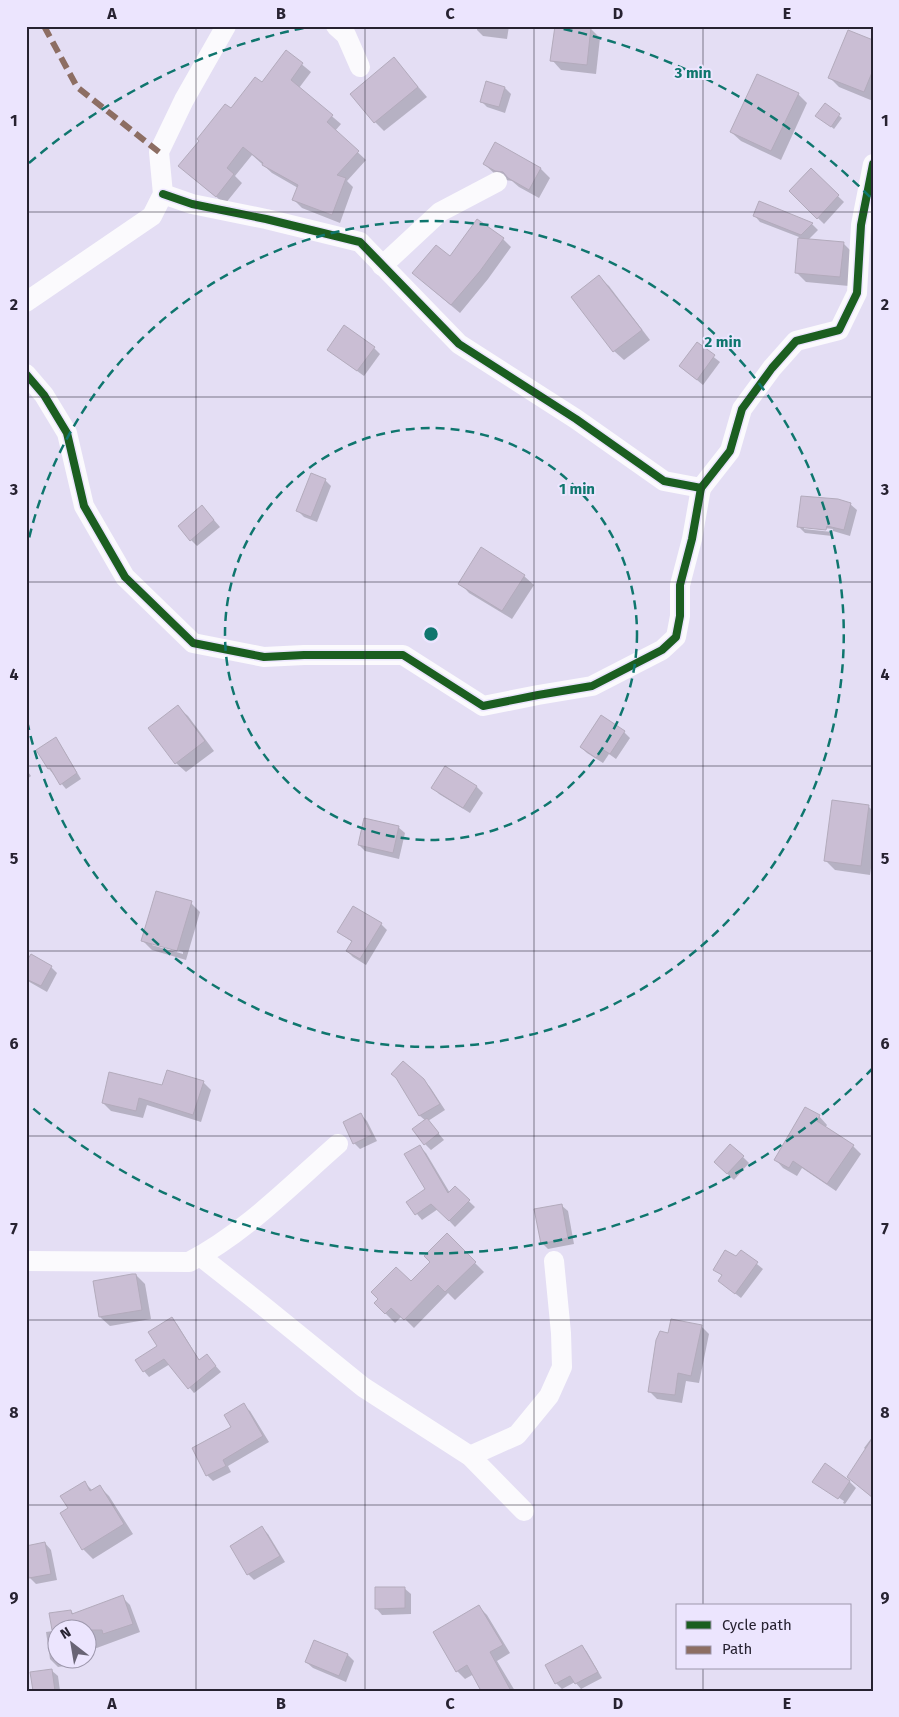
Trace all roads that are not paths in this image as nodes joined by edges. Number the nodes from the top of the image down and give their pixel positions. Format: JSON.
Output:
{"nodes":[{"id":1,"x":226,"y":26,"type":"edge"},
{"id":2,"x":336,"y":26,"type":"edge"},
{"id":3,"x":360,"y":67,"type":"dead end"},
{"id":4,"x":873,"y":164,"type":"edge"},
{"id":5,"x":497,"y":182,"type":"dead end"},
{"id":6,"x":163,"y":194,"type":"junction"},
{"id":7,"x":382,"y":266,"type":"junction"},
{"id":8,"x":26,"y":302,"type":"edge"},
{"id":9,"x":26,"y":374,"type":"edge"},
{"id":10,"x":701,"y":488,"type":"junction"},
{"id":11,"x":338,"y":1144,"type":"dead end"},
{"id":12,"x":200,"y":1256,"type":"junction"},
{"id":13,"x":26,"y":1261,"type":"edge"},
{"id":14,"x":554,"y":1261,"type":"dead end"},
{"id":15,"x":470,"y":1456,"type":"junction"},
{"id":16,"x":524,"y":1511,"type":"dead end"}],
"edges":[{"from":1,"to":6,"type":"street"},
{"from":2,"to":3,"type":"street"},
{"from":4,"to":10,"type":"street"},
{"from":5,"to":7,"type":"street"},
{"from":6,"to":7,"type":"street"},
{"from":6,"to":8,"type":"street"},
{"from":7,"to":10,"type":"street"},
{"from":9,"to":10,"type":"street"},
{"from":11,"to":12,"type":"street"},
{"from":12,"to":13,"type":"street"},
{"from":12,"to":15,"type":"street"},
{"from":14,"to":15,"type":"street"},
{"from":15,"to":16,"type":"street"}]}
